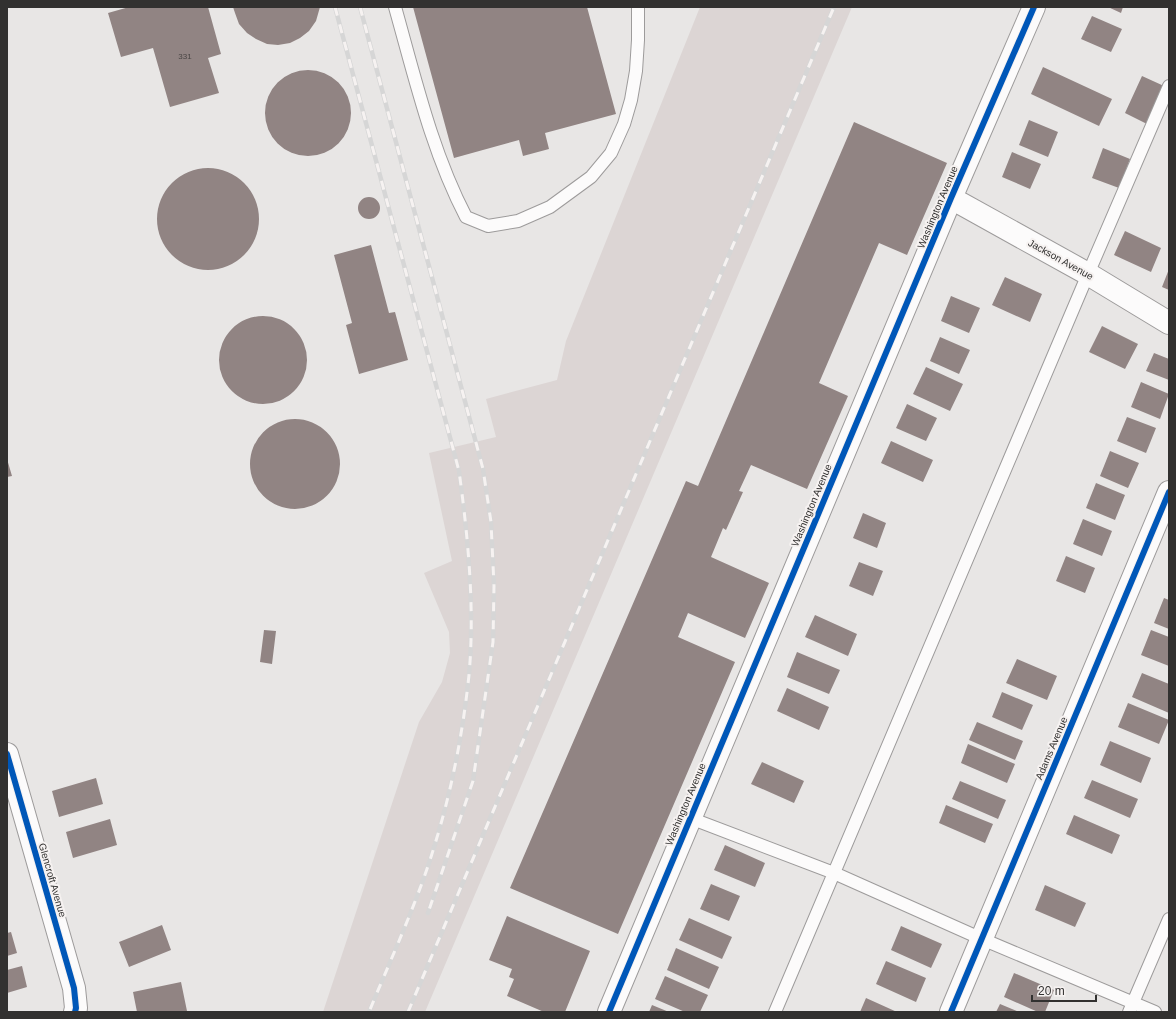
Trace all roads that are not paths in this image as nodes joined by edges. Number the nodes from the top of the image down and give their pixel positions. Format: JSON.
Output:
{"nodes":[{"id":1,"x":395,"y":7,"type":"edge"},
{"id":2,"x":638,"y":7,"type":"edge"},
{"id":3,"x":1034,"y":7,"type":"edge"},
{"id":4,"x":1169,"y":86,"type":"edge"},
{"id":5,"x":951,"y":198,"type":"junction"},
{"id":6,"x":1088,"y":274,"type":"junction"},
{"id":7,"x":1169,"y":323,"type":"edge"},
{"id":8,"x":1169,"y":492,"type":"edge"},
{"id":9,"x":7,"y":754,"type":"edge"},
{"id":10,"x":690,"y":818,"type":"junction"},
{"id":11,"x":834,"y":873,"type":"junction"},
{"id":12,"x":1169,"y":919,"type":"edge"},
{"id":13,"x":982,"y":939,"type":"junction"},
{"id":14,"x":1131,"y":1007,"type":"edge"},
{"id":15,"x":75,"y":1012,"type":"edge"},
{"id":16,"x":609,"y":1012,"type":"edge"},
{"id":17,"x":775,"y":1012,"type":"edge"},
{"id":18,"x":951,"y":1012,"type":"edge"},
{"id":19,"x":1155,"y":1012,"type":"edge"}],
"edges":[{"from":1,"to":2,"type":"lane"},
{"from":3,"to":5,"type":"street","name":"Washington Avenue"},
{"from":4,"to":6,"type":"lane"},
{"from":5,"to":6,"type":"street","name":"Jackson Avenue"},
{"from":5,"to":10,"type":"street","name":"Washington Avenue"},
{"from":6,"to":7,"type":"street","name":"Jackson Avenue"},
{"from":6,"to":11,"type":"lane"},
{"from":8,"to":13,"type":"street","name":"Adams Avenue"},
{"from":9,"to":15,"type":"street","name":"Glencroft Avenue"},
{"from":10,"to":11,"type":"lane"},
{"from":10,"to":16,"type":"street","name":"Washington Avenue"},
{"from":11,"to":13,"type":"lane"},
{"from":11,"to":17,"type":"lane"},
{"from":12,"to":14,"type":"lane"},
{"from":13,"to":14,"type":"lane"},
{"from":13,"to":18,"type":"street","name":"Adams Avenue"},
{"from":14,"to":19,"type":"lane"}]}
